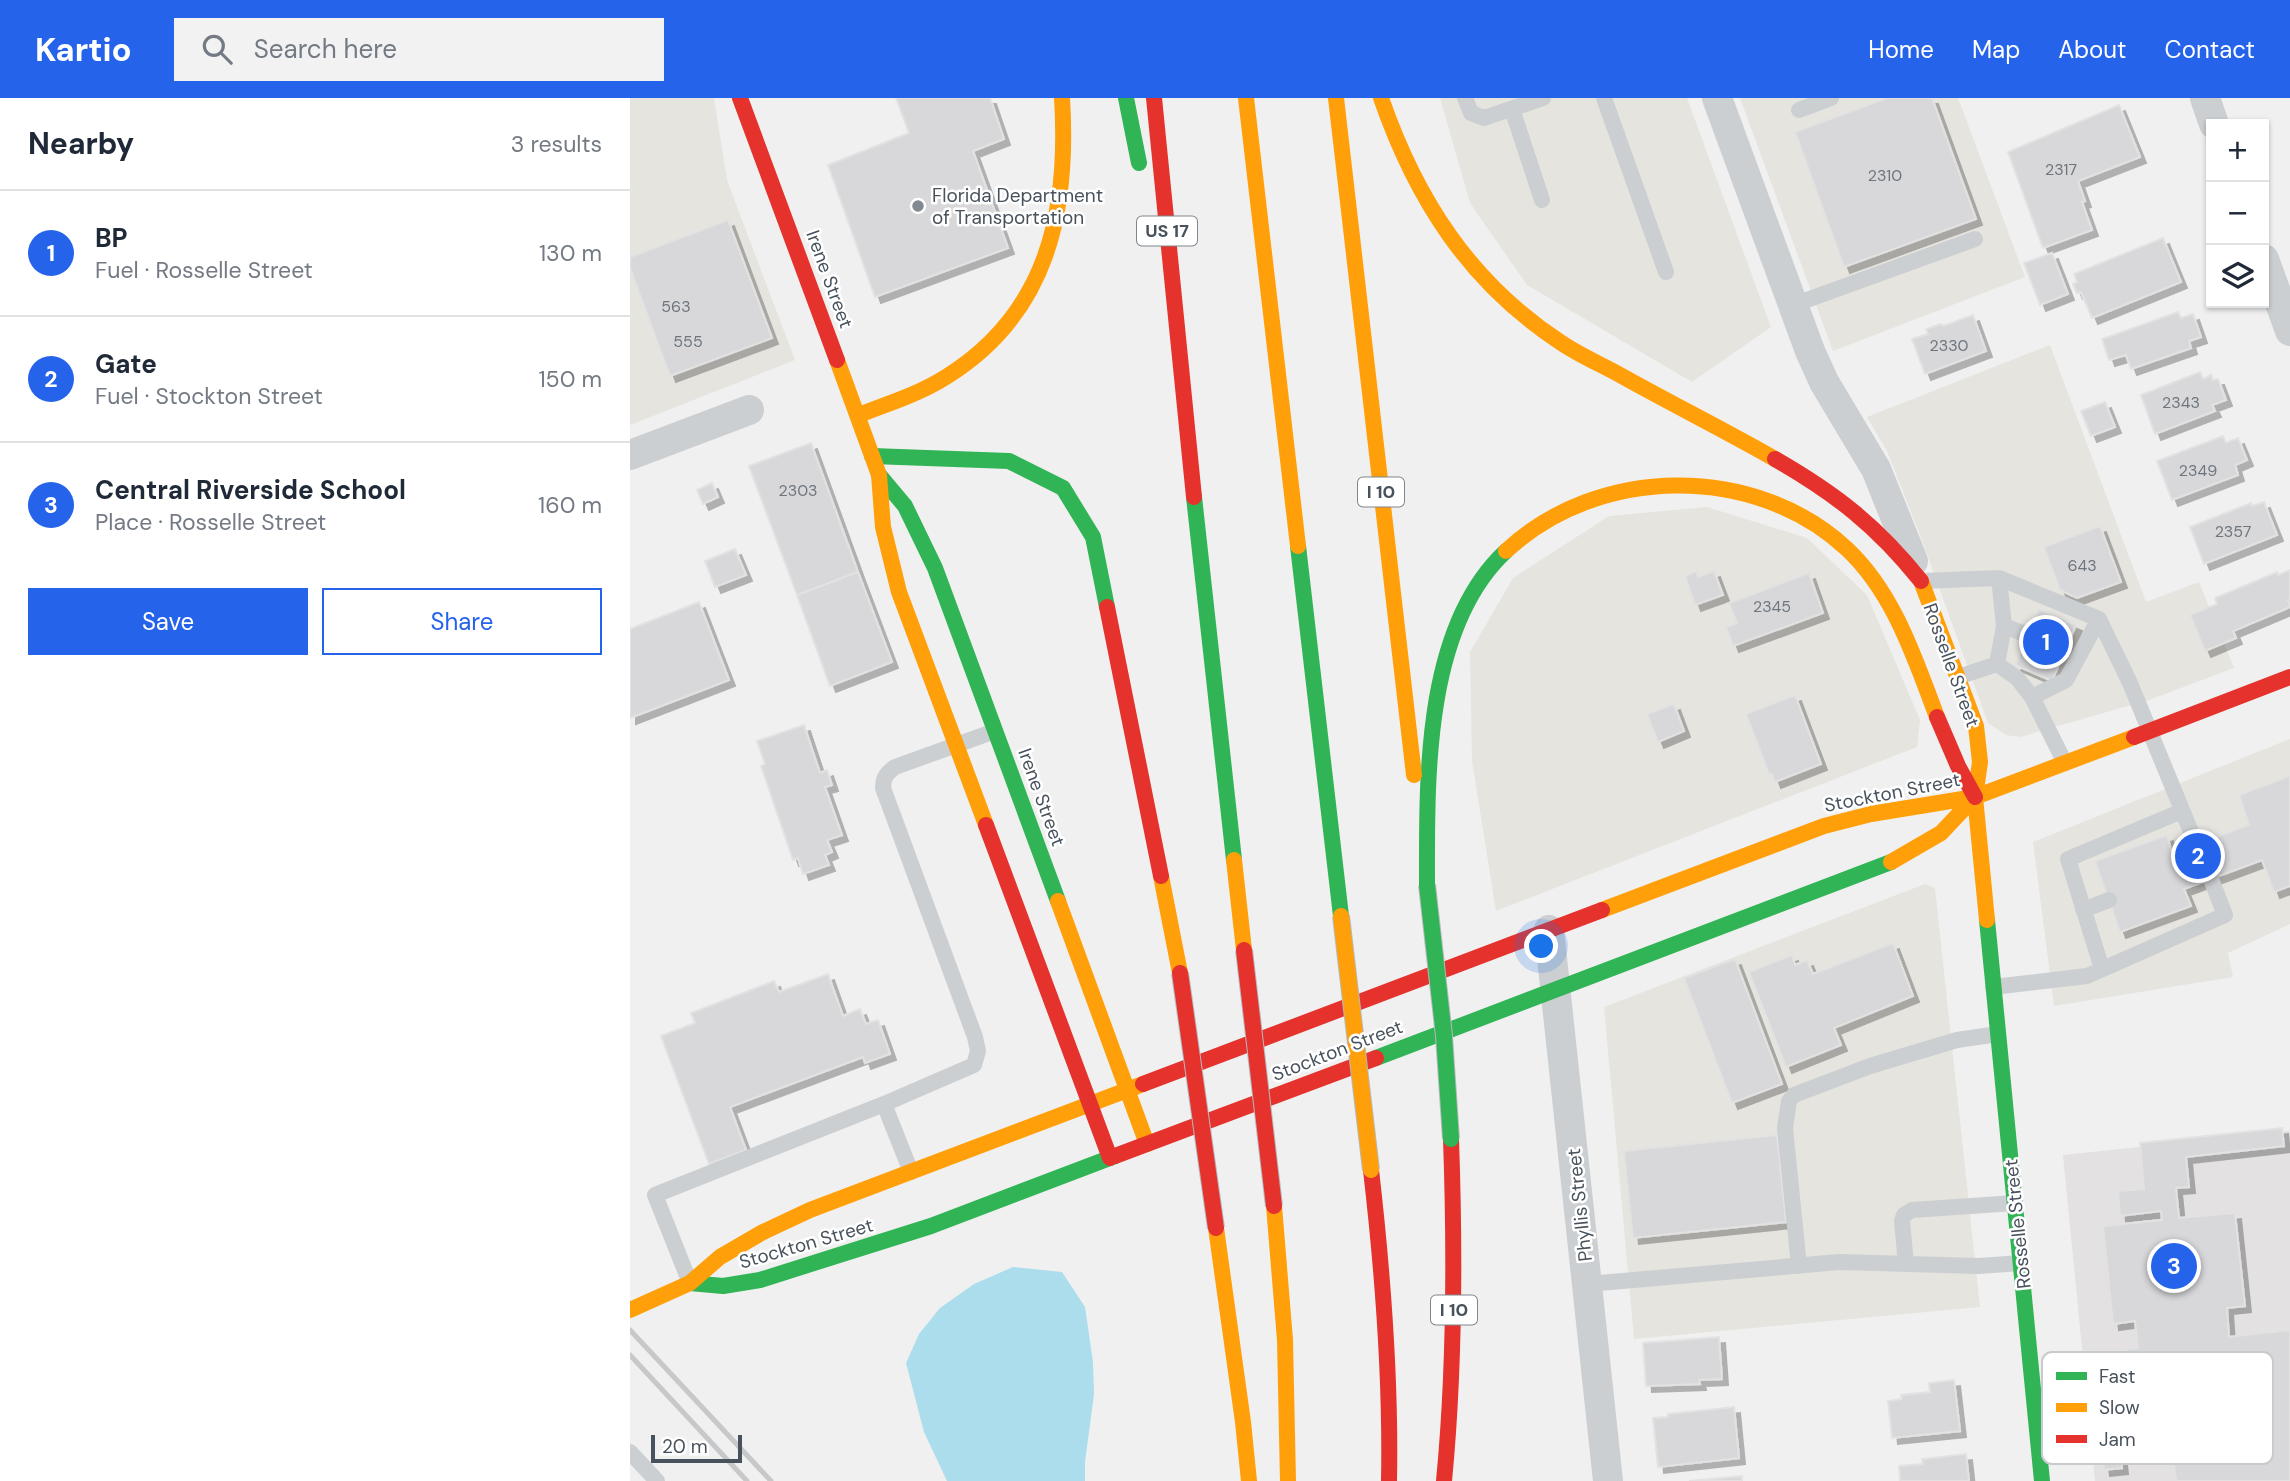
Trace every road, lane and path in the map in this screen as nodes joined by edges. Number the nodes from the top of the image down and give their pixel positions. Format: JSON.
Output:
{"nodes":[{"id":1,"x":740,"y":98,"type":"edge"},
{"id":2,"x":1062,"y":98,"type":"edge"},
{"id":3,"x":1126,"y":98,"type":"edge"},
{"id":4,"x":1144,"y":98,"type":"edge"},
{"id":5,"x":1154,"y":98,"type":"edge"},
{"id":6,"x":1246,"y":98,"type":"edge"},
{"id":7,"x":1336,"y":98,"type":"edge"},
{"id":8,"x":1381,"y":98,"type":"edge"},
{"id":9,"x":1465,"y":98,"type":"edge"},
{"id":10,"x":1543,"y":98,"type":"edge"},
{"id":11,"x":1604,"y":98,"type":"edge"},
{"id":12,"x":1717,"y":98,"type":"edge"},
{"id":13,"x":1831,"y":98,"type":"edge"},
{"id":14,"x":2205,"y":98,"type":"edge"},
{"id":15,"x":1512,"y":109,"type":"junction"},
{"id":16,"x":1799,"y":110,"type":"dead end"},
{"id":17,"x":2212,"y":119,"type":"edge"},
{"id":18,"x":1142,"y":178,"type":"dead end"},
{"id":19,"x":1542,"y":200,"type":"dead end"},
{"id":20,"x":1150,"y":218,"type":"dead end"},
{"id":21,"x":1976,"y":239,"type":"dead end"},
{"id":22,"x":1666,"y":272,"type":"dead end"},
{"id":23,"x":2269,"y":273,"type":"edge"},
{"id":24,"x":1793,"y":305,"type":"junction"},
{"id":25,"x":2290,"y":331,"type":"edge"},
{"id":26,"x":1179,"y":364,"type":"junction"},
{"id":27,"x":749,"y":410,"type":"dead end"},
{"id":28,"x":858,"y":415,"type":"junction"},
{"id":29,"x":630,"y":455,"type":"edge"},
{"id":30,"x":872,"y":456,"type":"junction"},
{"id":31,"x":879,"y":475,"type":"junction"},
{"id":32,"x":1999,"y":578,"type":"junction"},
{"id":33,"x":1921,"y":580,"type":"junction"},
{"id":34,"x":2099,"y":619,"type":"junction"},
{"id":35,"x":2004,"y":626,"type":"junction"},
{"id":36,"x":2028,"y":635,"type":"dead end"},
{"id":37,"x":2065,"y":650,"type":"dead end"},
{"id":38,"x":2080,"y":658,"type":"junction"},
{"id":39,"x":1997,"y":664,"type":"junction"},
{"id":40,"x":1958,"y":677,"type":"junction"},
{"id":41,"x":2290,"y":677,"type":"edge"},
{"id":42,"x":2032,"y":697,"type":"junction"},
{"id":43,"x":995,"y":731,"type":"junction"},
{"id":44,"x":2150,"y":731,"type":"junction"},
{"id":45,"x":956,"y":745,"type":"junction"},
{"id":46,"x":2065,"y":763,"type":"junction"},
{"id":47,"x":1975,"y":797,"type":"junction"},
{"id":48,"x":2182,"y":811,"type":"junction"},
{"id":49,"x":2196,"y":844,"type":"dead end"},
{"id":50,"x":2211,"y":879,"type":"dead end"},
{"id":51,"x":1427,"y":885,"type":"junction"},
{"id":52,"x":2109,"y":900,"type":"dead end"},
{"id":53,"x":2083,"y":910,"type":"junction"},
{"id":54,"x":1549,"y":930,"type":"junction"},
{"id":55,"x":2102,"y":969,"type":"junction"},
{"id":56,"x":1993,"y":987,"type":"junction"},
{"id":57,"x":1557,"y":989,"type":"junction"},
{"id":58,"x":1998,"y":1034,"type":"junction"},
{"id":59,"x":1127,"y":1090,"type":"junction"},
{"id":60,"x":884,"y":1104,"type":"junction"},
{"id":61,"x":1089,"y":1104,"type":"junction"},
{"id":62,"x":1147,"y":1144,"type":"junction"},
{"id":63,"x":1110,"y":1158,"type":"junction"},
{"id":64,"x":911,"y":1172,"type":"junction"},
{"id":65,"x":2015,"y":1203,"type":"junction"},
{"id":66,"x":2021,"y":1263,"type":"junction"},
{"id":67,"x":1906,"y":1264,"type":"junction"},
{"id":68,"x":1799,"y":1266,"type":"junction"},
{"id":69,"x":690,"y":1283,"type":"junction"},
{"id":70,"x":1588,"y":1284,"type":"junction"},
{"id":71,"x":630,"y":1310,"type":"edge"},
{"id":72,"x":630,"y":1452,"type":"edge"},
{"id":73,"x":657,"y":1481,"type":"edge"},
{"id":74,"x":1249,"y":1481,"type":"edge"},
{"id":75,"x":1288,"y":1481,"type":"edge"},
{"id":76,"x":1389,"y":1481,"type":"edge"},
{"id":77,"x":1444,"y":1481,"type":"edge"},
{"id":78,"x":1608,"y":1481,"type":"edge"},
{"id":79,"x":2042,"y":1481,"type":"edge"}],
"edges":[{"from":1,"to":28,"type":"main road","name":"Irene Street"},
{"from":2,"to":28,"type":"main road"},
{"from":3,"to":18,"type":"main road"},
{"from":4,"to":26,"type":"main road"},
{"from":5,"to":26,"type":"main road","number":"US 17"},
{"from":6,"to":76,"type":"main road","bridge":true},
{"from":7,"to":51,"type":"main road","number":"I 10"},
{"from":8,"to":33,"type":"main road"},
{"from":9,"to":15,"type":"lane"},
{"from":10,"to":15,"type":"lane"},
{"from":11,"to":22,"type":"lane"},
{"from":12,"to":24,"type":"street","name":"Rosselle Street"},
{"from":13,"to":16,"type":"lane"},
{"from":14,"to":17,"type":"street"},
{"from":15,"to":19,"type":"lane"},
{"from":20,"to":26,"type":"main road"},
{"from":21,"to":24,"type":"lane"},
{"from":23,"to":25,"type":"street"},
{"from":24,"to":33,"type":"street","name":"Rosselle Street"},
{"from":26,"to":75,"type":"main road","bridge":true},
{"from":27,"to":29,"type":"street"},
{"from":28,"to":30,"type":"main road","name":"Irene Street"},
{"from":30,"to":31,"type":"main road","name":"Irene Street"},
{"from":30,"to":74,"type":"main road","bridge":true},
{"from":31,"to":43,"type":"main road","name":"Irene Street"},
{"from":31,"to":45,"type":"main road","name":"Irene Street"},
{"from":32,"to":33,"type":"lane"},
{"from":32,"to":34,"type":"lane"},
{"from":32,"to":35,"type":"lane"},
{"from":33,"to":40,"type":"main road","name":"Rosselle Street"},
{"from":34,"to":38,"type":"lane"},
{"from":34,"to":44,"type":"lane"},
{"from":35,"to":36,"type":"lane"},
{"from":35,"to":39,"type":"lane"},
{"from":37,"to":38,"type":"lane"},
{"from":38,"to":42,"type":"lane"},
{"from":39,"to":40,"type":"lane"},
{"from":39,"to":42,"type":"lane"},
{"from":40,"to":47,"type":"main road","name":"Rosselle Street"},
{"from":41,"to":44,"type":"main road","name":"Stockton Street"},
{"from":42,"to":46,"type":"lane"},
{"from":43,"to":45,"type":"lane"},
{"from":43,"to":59,"type":"main road","name":"Irene Street"},
{"from":44,"to":46,"type":"main road","name":"Stockton Street"},
{"from":44,"to":48,"type":"lane"},
{"from":45,"to":60,"type":"lane"},
{"from":45,"to":61,"type":"main road","name":"Irene Street"},
{"from":46,"to":47,"type":"main road","name":"Stockton Street"},
{"from":47,"to":51,"type":"main road"},
{"from":47,"to":54,"type":"main road","name":"Stockton Street"},
{"from":47,"to":56,"type":"main road","name":"Rosselle Street"},
{"from":47,"to":57,"type":"main road","name":"Stockton Street"},
{"from":48,"to":49,"type":"lane"},
{"from":48,"to":53,"type":"lane"},
{"from":50,"to":55,"type":"lane"},
{"from":51,"to":77,"type":"main road","number":"I 10","bridge":true},
{"from":52,"to":53,"type":"lane"},
{"from":53,"to":55,"type":"lane"},
{"from":54,"to":57,"type":"street","name":"Phyllis Street"},
{"from":54,"to":59,"type":"main road","name":"Stockton Street"},
{"from":55,"to":56,"type":"lane"},
{"from":56,"to":58,"type":"main road","name":"Rosselle Street"},
{"from":57,"to":62,"type":"main road","name":"Stockton Street"},
{"from":57,"to":70,"type":"street","name":"Phyllis Street"},
{"from":58,"to":65,"type":"main road","name":"Rosselle Street"},
{"from":58,"to":68,"type":"lane"},
{"from":59,"to":61,"type":"main road","name":"Stockton Street"},
{"from":59,"to":62,"type":"main road","name":"Irene Street"},
{"from":60,"to":64,"type":"lane"},
{"from":60,"to":69,"type":"lane"},
{"from":61,"to":63,"type":"main road","name":"Irene Street"},
{"from":61,"to":64,"type":"main road","name":"Stockton Street"},
{"from":62,"to":63,"type":"main road","name":"Stockton Street"},
{"from":63,"to":69,"type":"main road","name":"Stockton Street"},
{"from":64,"to":69,"type":"main road","name":"Stockton Street"},
{"from":65,"to":66,"type":"main road","name":"Rosselle Street"},
{"from":65,"to":67,"type":"lane"},
{"from":66,"to":67,"type":"lane"},
{"from":66,"to":79,"type":"main road","name":"Rosselle Street"},
{"from":67,"to":68,"type":"lane"},
{"from":68,"to":70,"type":"lane"},
{"from":69,"to":71,"type":"main road","name":"Stockton Street"},
{"from":70,"to":78,"type":"street","name":"Phyllis Street"},
{"from":72,"to":73,"type":"lane"}]}
